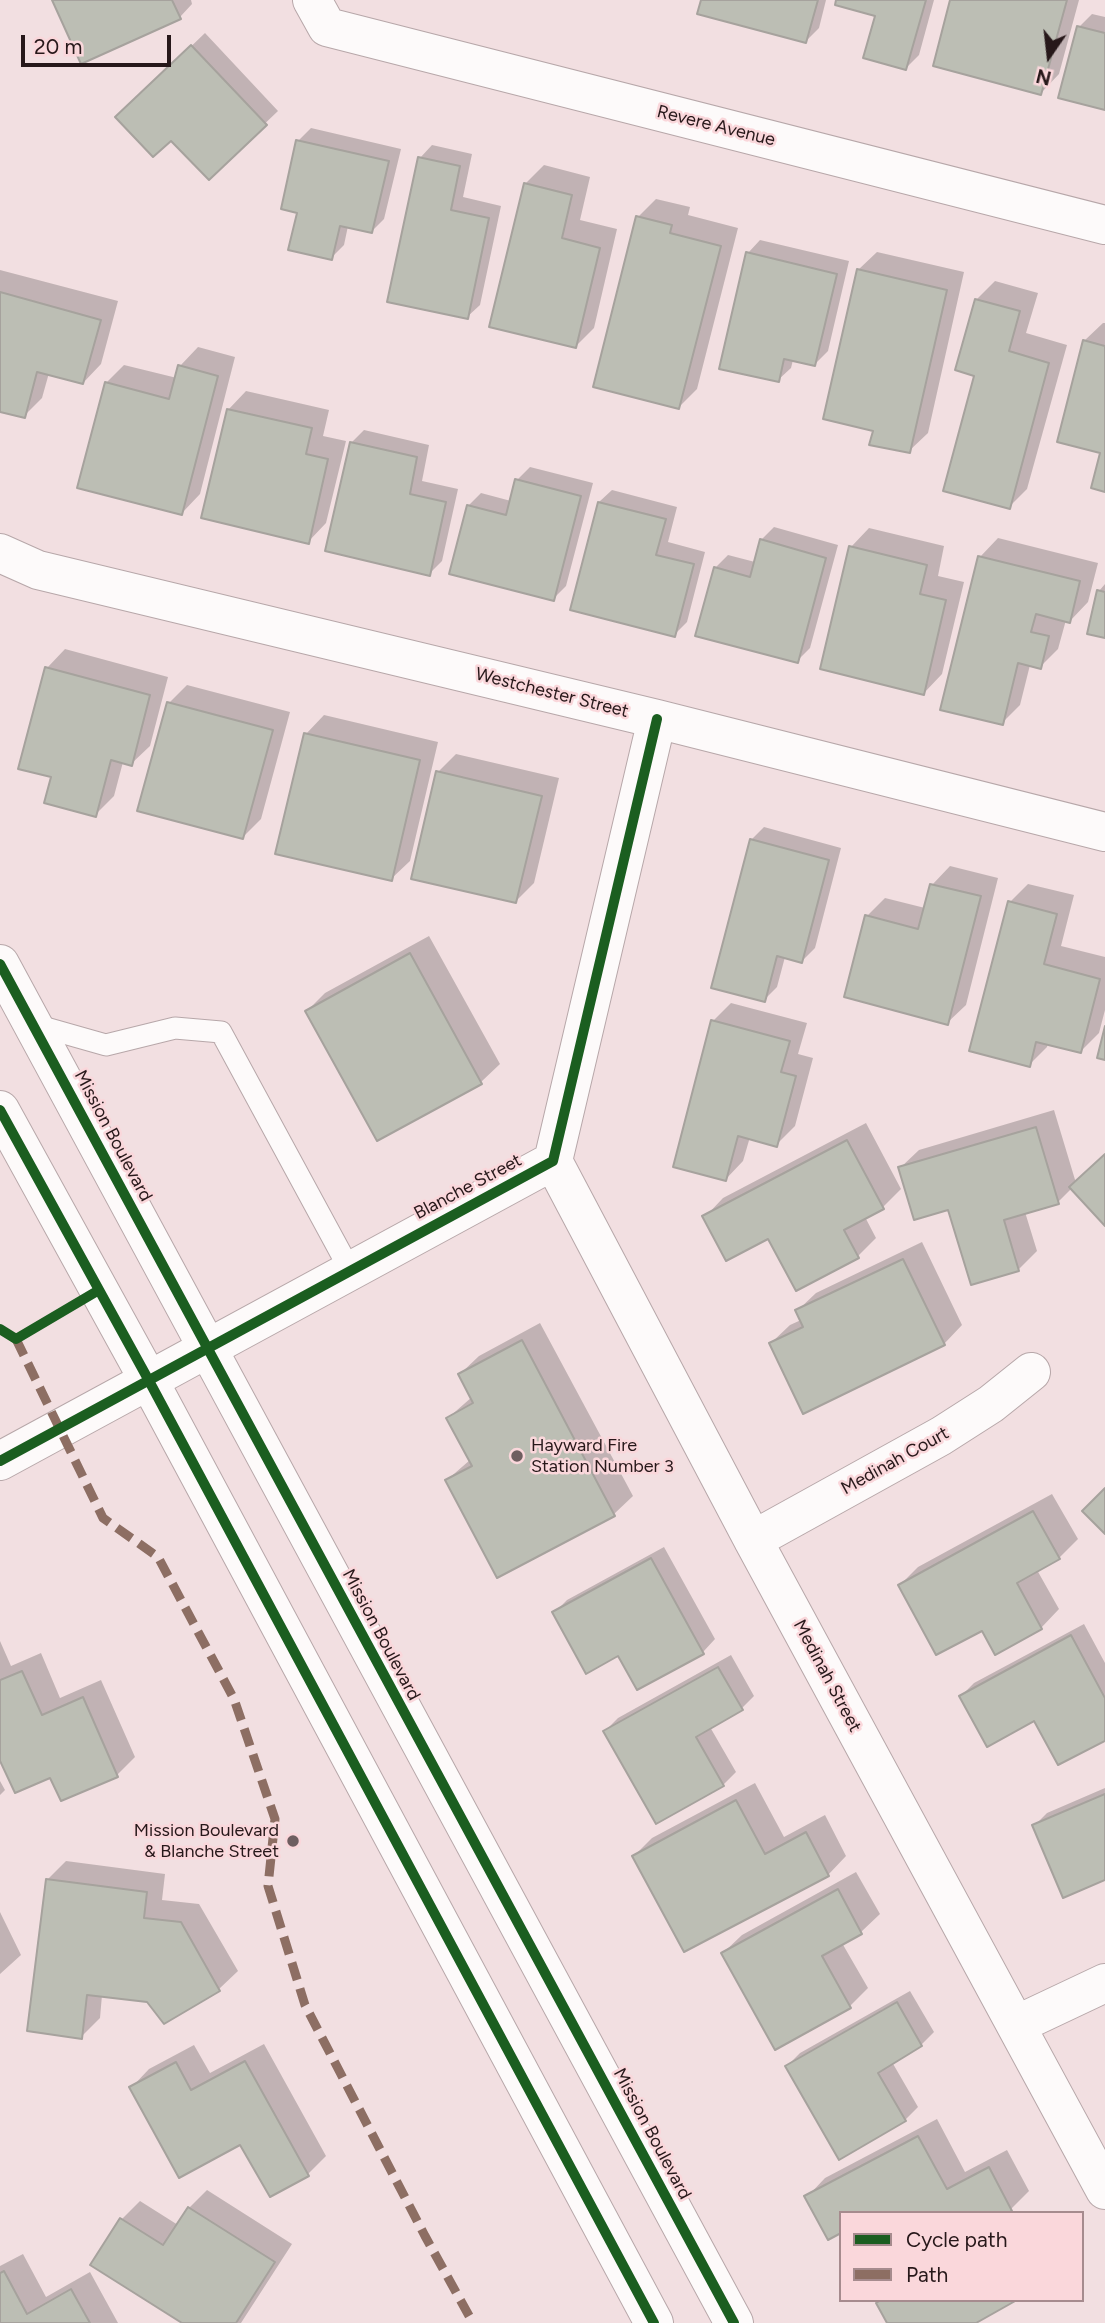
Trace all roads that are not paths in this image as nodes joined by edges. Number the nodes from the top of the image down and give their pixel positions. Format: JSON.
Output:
{"nodes":[{"id":1,"x":319,"y":14,"type":"edge"},
{"id":2,"x":1105,"y":225,"type":"edge"},
{"id":3,"x":0,"y":553,"type":"edge"},
{"id":4,"x":657,"y":719,"type":"junction"},
{"id":5,"x":1105,"y":832,"type":"edge"},
{"id":6,"x":0,"y":964,"type":"edge"},
{"id":7,"x":33,"y":1024,"type":"junction"},
{"id":8,"x":0,"y":1110,"type":"edge"},
{"id":9,"x":553,"y":1161,"type":"junction"},
{"id":10,"x":350,"y":1270,"type":"junction"},
{"id":11,"x":206,"y":1348,"type":"junction"},
{"id":12,"x":1031,"y":1372,"type":"dead end"},
{"id":13,"x":148,"y":1379,"type":"junction"},
{"id":14,"x":0,"y":1461,"type":"edge"},
{"id":15,"x":753,"y":1539,"type":"junction"},
{"id":16,"x":1105,"y":1983,"type":"edge"},
{"id":17,"x":1016,"y":2025,"type":"junction"},
{"id":18,"x":1105,"y":2190,"type":"edge"},
{"id":19,"x":654,"y":2323,"type":"edge"},
{"id":20,"x":734,"y":2323,"type":"edge"}],
"edges":[{"from":1,"to":2,"type":"street","name":"Revere Avenue"},
{"from":3,"to":4,"type":"street","name":"Westchester Street"},
{"from":4,"to":5,"type":"street","name":"Westchester Street"},
{"from":4,"to":9,"type":"street"},
{"from":6,"to":7,"type":"street","name":"Mission Boulevard"},
{"from":7,"to":10,"type":"lane"},
{"from":7,"to":11,"type":"street","name":"Mission Boulevard"},
{"from":8,"to":13,"type":"street"},
{"from":9,"to":10,"type":"street","name":"Blanche Street"},
{"from":9,"to":15,"type":"street","name":"Medinah Street"},
{"from":10,"to":11,"type":"street","name":"Blanche Street"},
{"from":11,"to":13,"type":"street","name":"Blanche Street"},
{"from":11,"to":20,"type":"street","name":"Mission Boulevard"},
{"from":12,"to":15,"type":"street","name":"Medinah Court"},
{"from":13,"to":14,"type":"street","name":"Blanche Street"},
{"from":13,"to":19,"type":"street"},
{"from":15,"to":17,"type":"street","name":"Medinah Street"},
{"from":16,"to":17,"type":"street"},
{"from":17,"to":18,"type":"street","name":"Medinah Street"}]}
